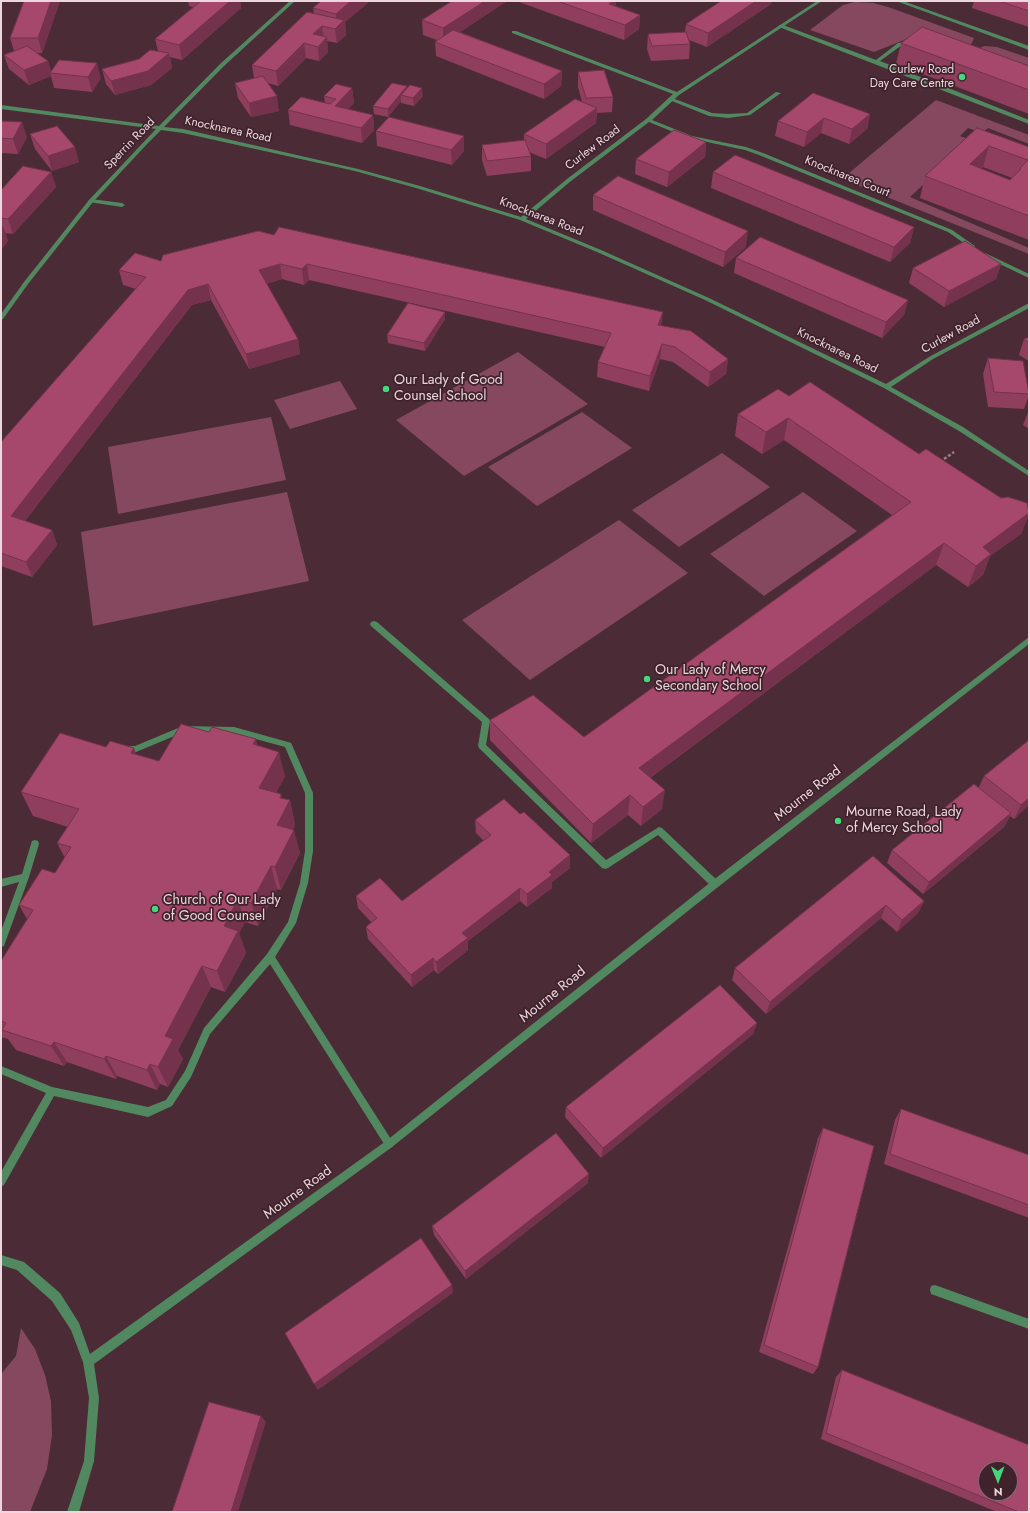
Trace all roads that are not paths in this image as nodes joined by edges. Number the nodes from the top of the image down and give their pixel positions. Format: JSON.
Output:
{"nodes":[{"id":1,"x":293,"y":1,"type":"edge"},
{"id":2,"x":820,"y":1,"type":"edge"},
{"id":3,"x":898,"y":1,"type":"edge"},
{"id":4,"x":781,"y":26,"type":"junction"},
{"id":5,"x":514,"y":32,"type":"dead end"},
{"id":6,"x":915,"y":42,"type":"edge"},
{"id":7,"x":1029,"y":48,"type":"edge"},
{"id":8,"x":876,"y":62,"type":"junction"},
{"id":9,"x":778,"y":93,"type":"dead end"},
{"id":10,"x":677,"y":94,"type":"junction"},
{"id":11,"x":670,"y":99,"type":"junction"},
{"id":12,"x":1,"y":108,"type":"edge"},
{"id":13,"x":648,"y":120,"type":"junction"},
{"id":14,"x":1029,"y":122,"type":"edge"},
{"id":15,"x":161,"y":127,"type":"junction"},
{"id":16,"x":91,"y":201,"type":"junction"},
{"id":17,"x":122,"y":205,"type":"dead end"},
{"id":18,"x":522,"y":219,"type":"junction"},
{"id":19,"x":1029,"y":276,"type":"edge"},
{"id":20,"x":1029,"y":305,"type":"edge"},
{"id":21,"x":1,"y":318,"type":"edge"},
{"id":22,"x":886,"y":387,"type":"junction"},
{"id":23,"x":1029,"y":474,"type":"edge"},
{"id":24,"x":374,"y":624,"type":"dead end"},
{"id":25,"x":1029,"y":640,"type":"edge"},
{"id":26,"x":113,"y":750,"type":"edge"},
{"id":27,"x":35,"y":844,"type":"dead end"},
{"id":28,"x":25,"y":877,"type":"junction"},
{"id":29,"x":1,"y":883,"type":"edge"},
{"id":30,"x":715,"y":884,"type":"junction"},
{"id":31,"x":1,"y":943,"type":"edge"},
{"id":32,"x":270,"y":958,"type":"junction"},
{"id":33,"x":1,"y":1070,"type":"edge"},
{"id":34,"x":52,"y":1091,"type":"junction"},
{"id":35,"x":389,"y":1144,"type":"junction"},
{"id":36,"x":1,"y":1182,"type":"edge"},
{"id":37,"x":1,"y":1260,"type":"edge"},
{"id":38,"x":935,"y":1290,"type":"dead end"},
{"id":39,"x":1029,"y":1324,"type":"edge"},
{"id":40,"x":88,"y":1362,"type":"junction"},
{"id":41,"x":73,"y":1512,"type":"edge"}],
"edges":[{"from":1,"to":15,"type":"street","name":"Sperrin Road"},
{"from":2,"to":4,"type":"street","name":"Curlew Road"},
{"from":3,"to":7,"type":"street"},
{"from":4,"to":8,"type":"street"},
{"from":4,"to":10,"type":"street","name":"Curlew Road"},
{"from":5,"to":10,"type":"street"},
{"from":6,"to":8,"type":"street"},
{"from":8,"to":14,"type":"street"},
{"from":9,"to":11,"type":"street"},
{"from":10,"to":11,"type":"street","name":"Curlew Road"},
{"from":11,"to":13,"type":"street","name":"Curlew Road"},
{"from":12,"to":15,"type":"street","name":"Knocknarea Road"},
{"from":13,"to":18,"type":"street","name":"Curlew Road"},
{"from":13,"to":19,"type":"street","name":"Knocknarea Court"},
{"from":15,"to":16,"type":"street","name":"Sperrin Road"},
{"from":15,"to":18,"type":"street","name":"Knocknarea Road"},
{"from":16,"to":17,"type":"street"},
{"from":16,"to":21,"type":"street","name":"Sperrin Road"},
{"from":18,"to":22,"type":"street","name":"Knocknarea Road"},
{"from":20,"to":22,"type":"street","name":"Curlew Road"},
{"from":22,"to":23,"type":"street","name":"Knocknarea Road"},
{"from":24,"to":30,"type":"street"},
{"from":25,"to":30,"type":"street","name":"Mourne Road"},
{"from":26,"to":32,"type":"street"},
{"from":27,"to":28,"type":"street"},
{"from":28,"to":29,"type":"street"},
{"from":28,"to":31,"type":"street"},
{"from":30,"to":35,"type":"street","name":"Mourne Road"},
{"from":32,"to":34,"type":"street"},
{"from":32,"to":35,"type":"street"},
{"from":33,"to":34,"type":"street"},
{"from":34,"to":36,"type":"street"},
{"from":35,"to":40,"type":"street","name":"Mourne Road"},
{"from":37,"to":40,"type":"street"},
{"from":38,"to":39,"type":"street"},
{"from":40,"to":41,"type":"street"}]}
